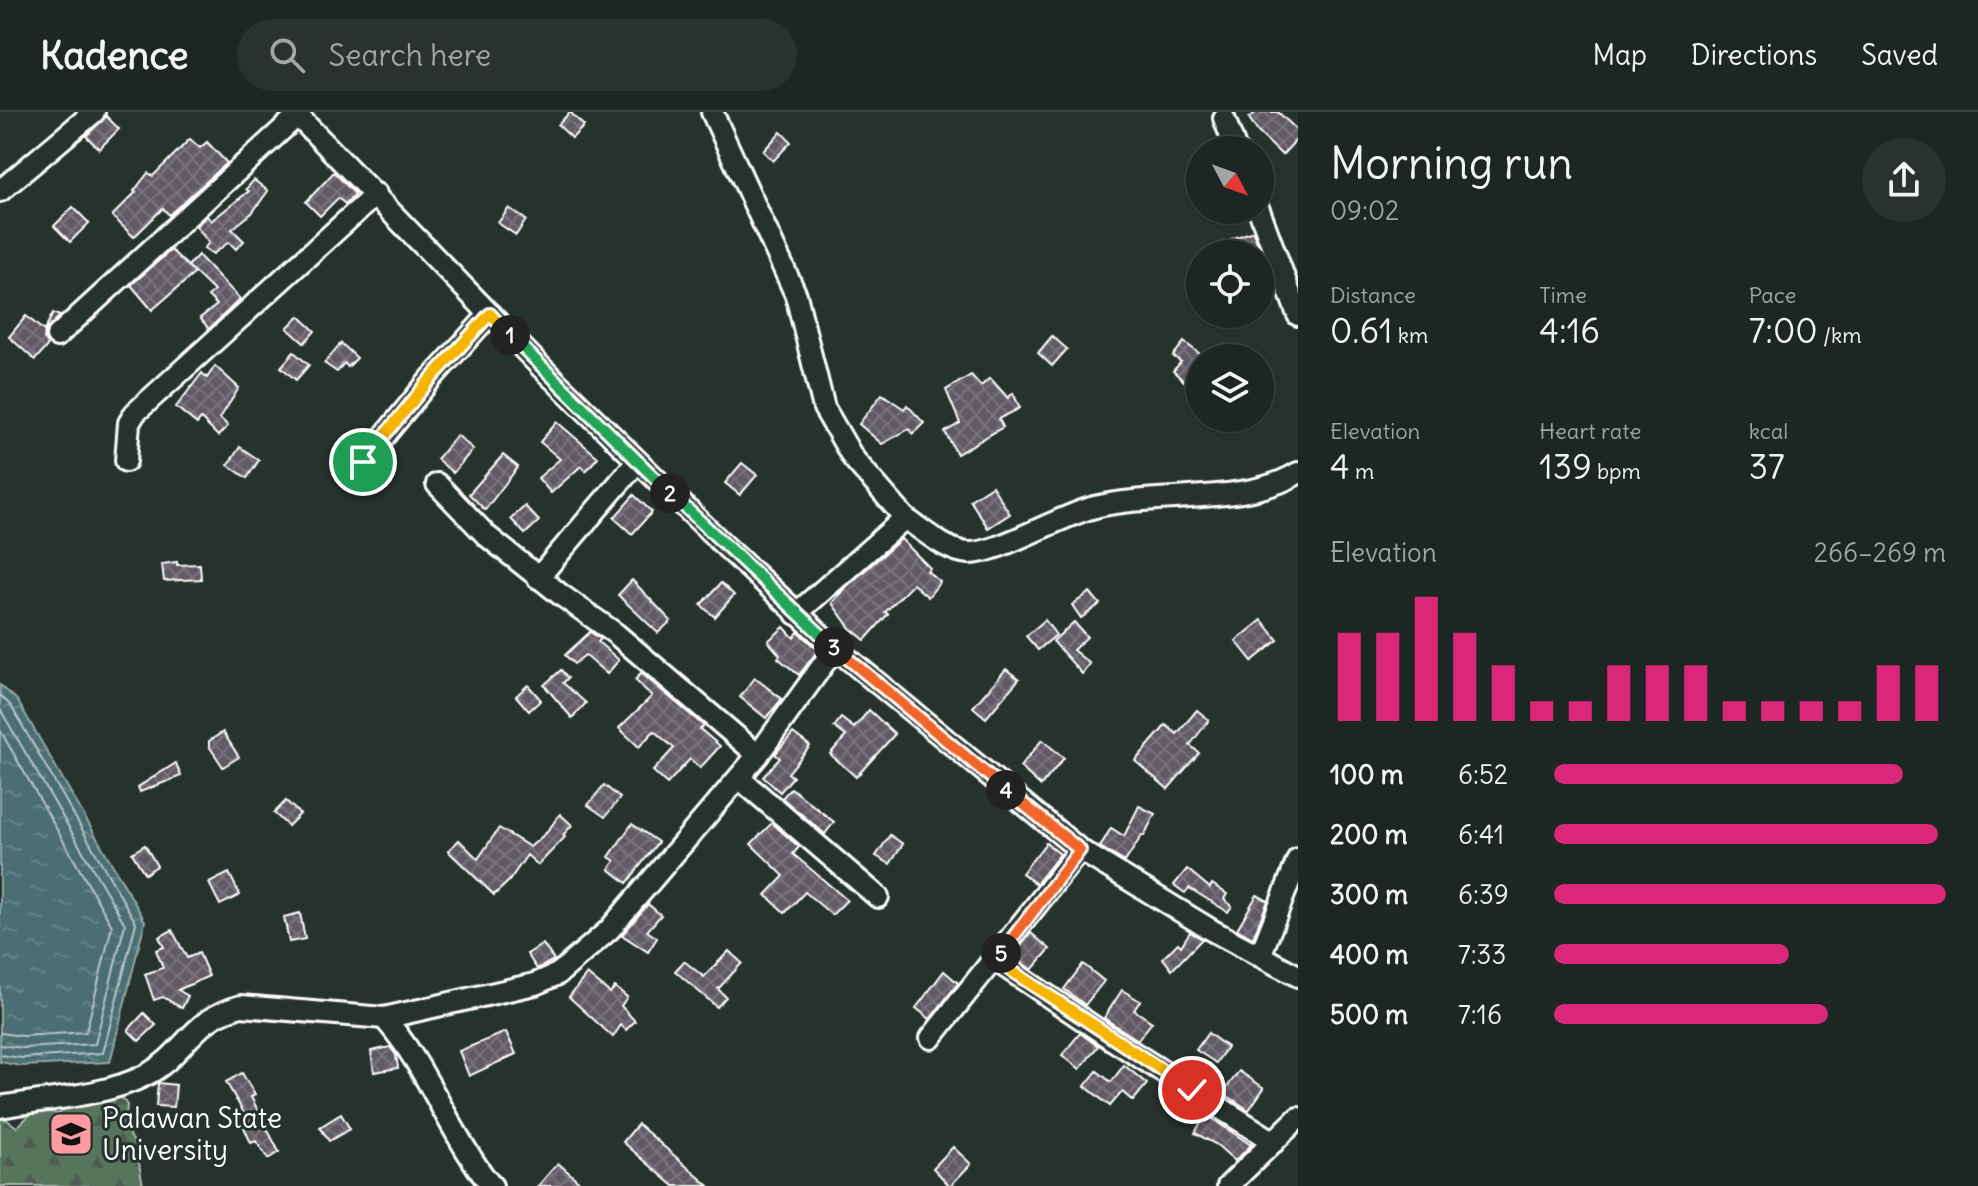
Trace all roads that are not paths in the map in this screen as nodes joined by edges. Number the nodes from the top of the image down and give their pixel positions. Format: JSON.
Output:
{"nodes":[{"id":1,"x":94,"y":112,"type":"edge"},
{"id":2,"x":712,"y":112,"type":"edge"},
{"id":3,"x":296,"y":114,"type":"edge"},
{"id":4,"x":1224,"y":118,"type":"dead end"},
{"id":5,"x":1231,"y":136,"type":"edge"},
{"id":6,"x":0,"y":191,"type":"edge"},
{"id":7,"x":376,"y":194,"type":"junction"},
{"id":8,"x":1264,"y":224,"type":"edge"},
{"id":9,"x":490,"y":314,"type":"junction"},
{"id":10,"x":1298,"y":315,"type":"edge"},
{"id":11,"x":57,"y":336,"type":"dead end"},
{"id":12,"x":126,"y":461,"type":"dead end"},
{"id":13,"x":363,"y":462,"type":"dead end"},
{"id":14,"x":637,"y":462,"type":"junction"},
{"id":15,"x":1298,"y":473,"type":"edge"},
{"id":16,"x":437,"y":484,"type":"dead end"},
{"id":17,"x":905,"y":518,"type":"junction"},
{"id":18,"x":538,"y":578,"type":"junction"},
{"id":19,"x":796,"y":614,"type":"junction"},
{"id":20,"x":835,"y":648,"type":"junction"},
{"id":21,"x":758,"y":755,"type":"junction"},
{"id":22,"x":739,"y":778,"type":"junction"},
{"id":23,"x":1080,"y":850,"type":"junction"},
{"id":24,"x":1298,"y":859,"type":"edge"},
{"id":25,"x":878,"y":897,"type":"dead end"},
{"id":26,"x":1260,"y":956,"type":"junction"},
{"id":27,"x":995,"y":960,"type":"junction"},
{"id":28,"x":1298,"y":976,"type":"edge"},
{"id":29,"x":384,"y":1018,"type":"junction"},
{"id":30,"x":931,"y":1038,"type":"dead end"},
{"id":31,"x":0,"y":1107,"type":"edge"},
{"id":32,"x":1298,"y":1118,"type":"edge"},
{"id":33,"x":1274,"y":1142,"type":"junction"},
{"id":34,"x":492,"y":1186,"type":"edge"},
{"id":35,"x":1228,"y":1186,"type":"edge"}],
"edges":[{"from":1,"to":6,"type":"street"},
{"from":2,"to":17,"type":"street"},
{"from":3,"to":7,"type":"street"},
{"from":3,"to":11,"type":"street"},
{"from":4,"to":5,"type":"street"},
{"from":7,"to":9,"type":"street"},
{"from":7,"to":12,"type":"street"},
{"from":8,"to":10,"type":"street"},
{"from":9,"to":13,"type":"street"},
{"from":9,"to":14,"type":"street"},
{"from":14,"to":18,"type":"street"},
{"from":14,"to":19,"type":"street"},
{"from":15,"to":17,"type":"street"},
{"from":16,"to":18,"type":"street"},
{"from":17,"to":19,"type":"street"},
{"from":18,"to":21,"type":"street"},
{"from":19,"to":20,"type":"street"},
{"from":20,"to":21,"type":"street"},
{"from":20,"to":23,"type":"street"},
{"from":21,"to":22,"type":"street"},
{"from":22,"to":25,"type":"street"},
{"from":22,"to":29,"type":"street"},
{"from":23,"to":26,"type":"street"},
{"from":23,"to":27,"type":"street"},
{"from":24,"to":26,"type":"street"},
{"from":26,"to":28,"type":"street"},
{"from":27,"to":30,"type":"street"},
{"from":27,"to":33,"type":"street"},
{"from":29,"to":31,"type":"street"},
{"from":29,"to":34,"type":"street"},
{"from":32,"to":33,"type":"street"},
{"from":33,"to":35,"type":"street"}]}
